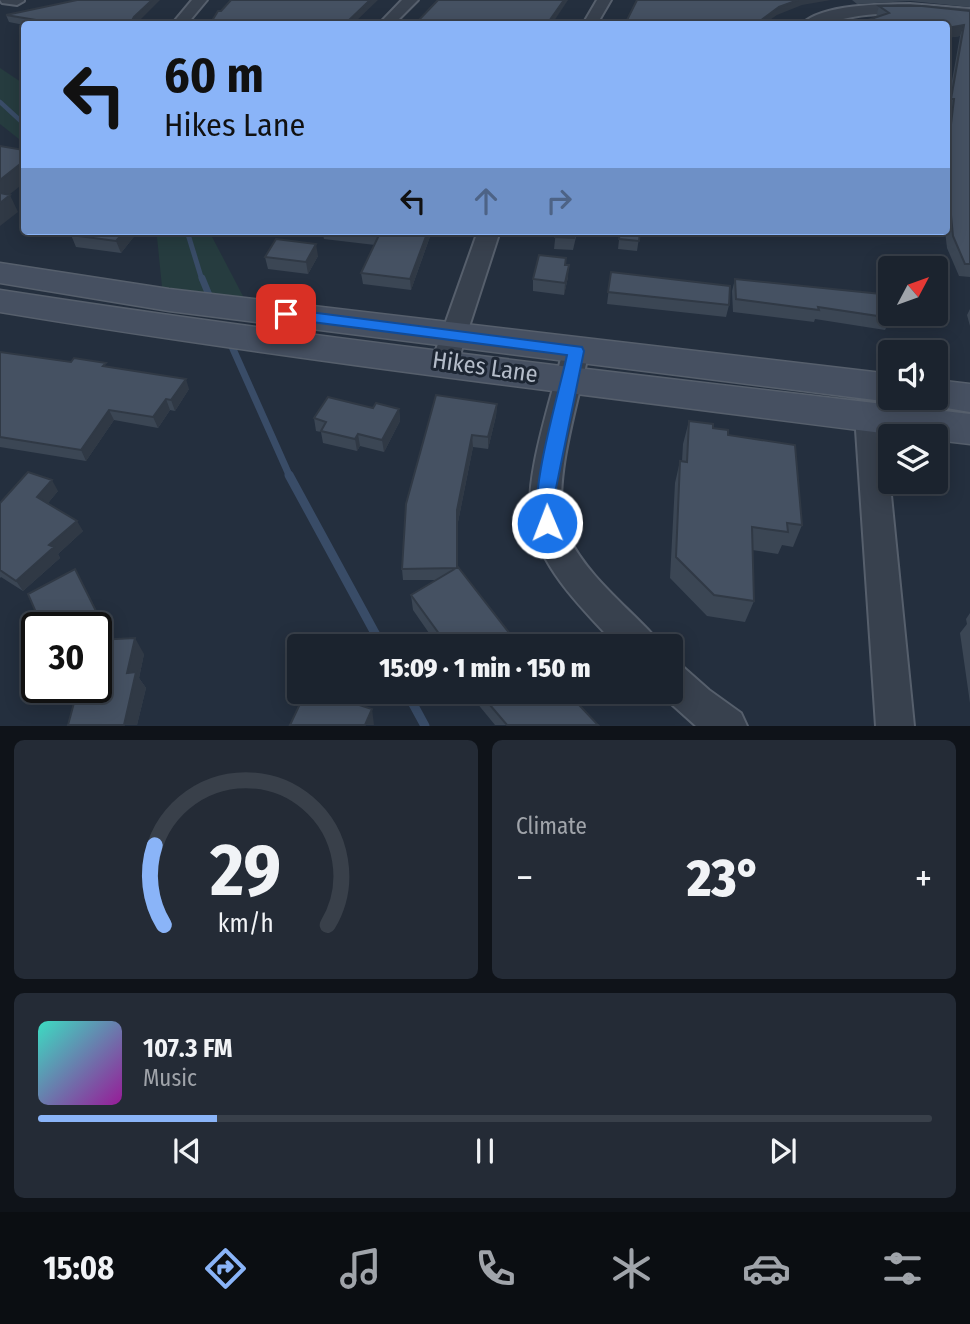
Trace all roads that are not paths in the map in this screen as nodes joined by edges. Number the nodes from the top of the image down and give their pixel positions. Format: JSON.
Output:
{"nodes":[{"id":1,"x":7,"y":0,"type":"edge"},
{"id":2,"x":200,"y":0,"type":"edge"},
{"id":3,"x":411,"y":0,"type":"edge"},
{"id":4,"x":604,"y":0,"type":"edge"},
{"id":5,"x":18,"y":1,"type":"edge"},
{"id":6,"x":970,"y":14,"type":"edge"},
{"id":7,"x":182,"y":21,"type":"edge"},
{"id":8,"x":389,"y":21,"type":"edge"},
{"id":9,"x":592,"y":21,"type":"edge"},
{"id":10,"x":820,"y":21,"type":"edge"},
{"id":11,"x":488,"y":235,"type":"edge"},
{"id":12,"x":0,"y":273,"type":"edge"},
{"id":13,"x":0,"y":301,"type":"edge"},
{"id":14,"x":177,"y":314,"type":"junction"},
{"id":15,"x":450,"y":348,"type":"junction"},
{"id":16,"x":574,"y":365,"type":"junction"},
{"id":17,"x":948,"y":395,"type":"edge"},
{"id":18,"x":970,"y":398,"type":"edge"},
{"id":19,"x":878,"y":402,"type":"edge"},
{"id":20,"x":880,"y":410,"type":"edge"},
{"id":21,"x":907,"y":410,"type":"edge"},
{"id":22,"x":970,"y":429,"type":"edge"},
{"id":23,"x":629,"y":634,"type":"edge"},
{"id":24,"x":683,"y":691,"type":"edge"},
{"id":25,"x":728,"y":726,"type":"edge"},
{"id":26,"x":895,"y":726,"type":"edge"}],
"edges":[{"from":1,"to":5,"type":"street"},
{"from":2,"to":7,"type":"street"},
{"from":3,"to":8,"type":"street"},
{"from":4,"to":9,"type":"street"},
{"from":6,"to":10,"type":"street"},
{"from":11,"to":15,"type":"street"},
{"from":12,"to":14,"type":"main road","name":"Hikes Lane"},
{"from":13,"to":14,"type":"main road","name":"Hikes Lane"},
{"from":14,"to":15,"type":"main road","name":"Hikes Lane"},
{"from":15,"to":16,"type":"main road","name":"Hikes Lane"},
{"from":16,"to":19,"type":"main road","name":"Hikes Lane"},
{"from":16,"to":23,"type":"street"},
{"from":17,"to":18,"type":"main road"},
{"from":20,"to":26,"type":"street"},
{"from":21,"to":22,"type":"main road","name":"Hikes Lane"},
{"from":24,"to":25,"type":"street"}]}
